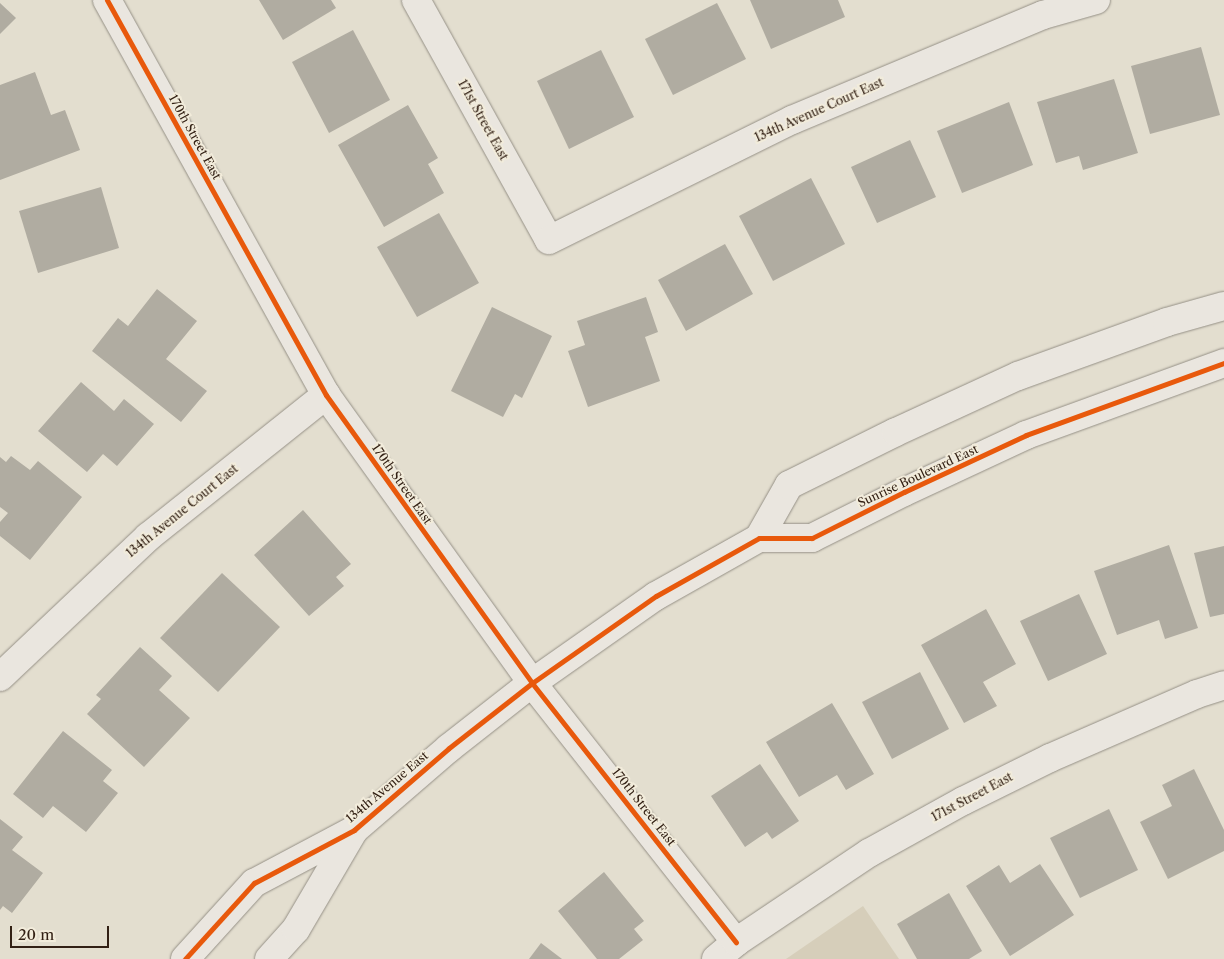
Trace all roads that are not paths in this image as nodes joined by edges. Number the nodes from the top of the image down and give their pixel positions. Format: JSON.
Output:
{"nodes":[{"id":1,"x":107,"y":0,"type":"edge"},
{"id":2,"x":416,"y":0,"type":"edge"},
{"id":3,"x":1096,"y":0,"type":"edge"},
{"id":4,"x":1040,"y":7,"type":"edge"},
{"id":5,"x":549,"y":240,"type":"joint"},
{"id":6,"x":1224,"y":306,"type":"edge"},
{"id":7,"x":1224,"y":363,"type":"edge"},
{"id":8,"x":326,"y":395,"type":"junction"},
{"id":9,"x":759,"y":538,"type":"junction"},
{"id":10,"x":0,"y":677,"type":"edge"},
{"id":11,"x":532,"y":683,"type":"junction"},
{"id":12,"x":1224,"y":685,"type":"edge"},
{"id":13,"x":354,"y":830,"type":"junction"},
{"id":14,"x":736,"y":942,"type":"junction"},
{"id":15,"x":185,"y":959,"type":"edge"},
{"id":16,"x":269,"y":959,"type":"edge"},
{"id":17,"x":716,"y":959,"type":"edge"}],
"edges":[{"from":1,"to":8,"type":"street","name":"170th Street East"},
{"from":2,"to":5,"type":"street","name":"171st Street East"},
{"from":3,"to":4,"type":"street","name":"134th Avenue Court East"},
{"from":4,"to":5,"type":"street","name":"134th Avenue Court East"},
{"from":6,"to":9,"type":"street"},
{"from":7,"to":9,"type":"street","name":"Sunrise Boulevard East"},
{"from":8,"to":10,"type":"street","name":"134th Avenue Court East"},
{"from":8,"to":11,"type":"street","name":"170th Street East"},
{"from":9,"to":11,"type":"street","name":"Sunrise Boulevard East"},
{"from":11,"to":13,"type":"street","name":"134th Avenue East"},
{"from":11,"to":14,"type":"street","name":"170th Street East"},
{"from":12,"to":14,"type":"street","name":"171st Street East"},
{"from":13,"to":15,"type":"street","name":"134th Avenue East"},
{"from":13,"to":16,"type":"street","name":"134th Avenue East"},
{"from":14,"to":17,"type":"street","name":"171st Street East"}]}
